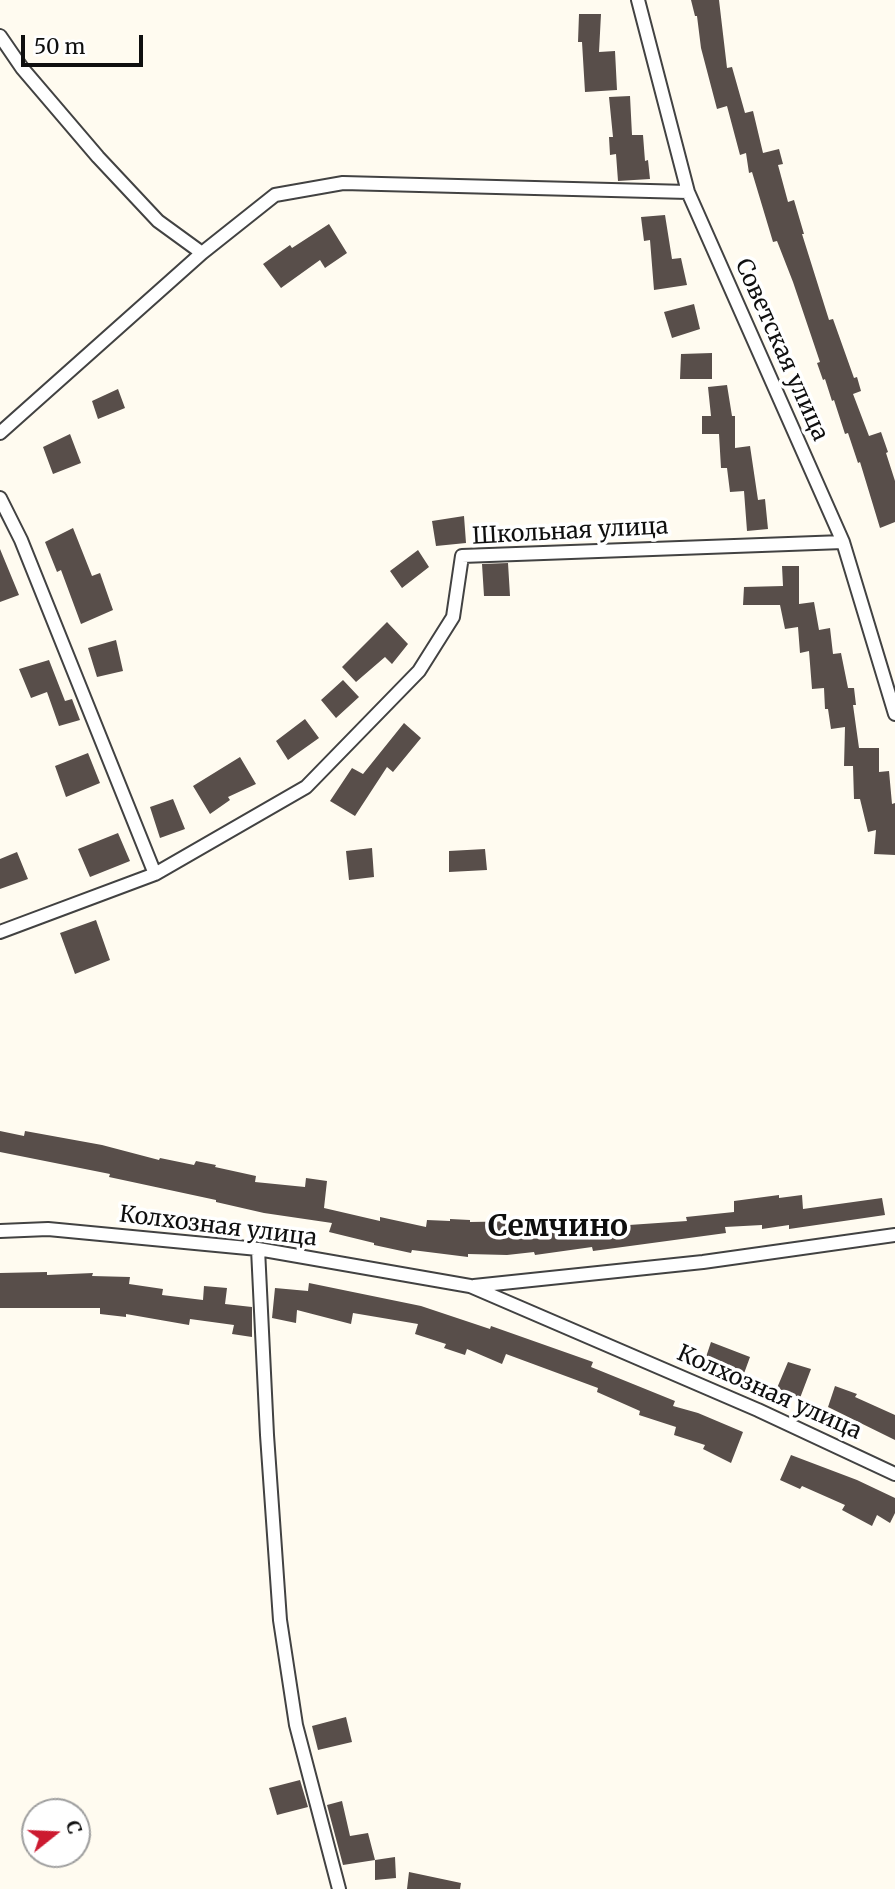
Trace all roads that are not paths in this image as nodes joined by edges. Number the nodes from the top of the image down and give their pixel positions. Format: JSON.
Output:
{"nodes":[{"id":1,"x":638,"y":0,"type":"edge"},
{"id":2,"x":0,"y":36,"type":"edge"},
{"id":3,"x":688,"y":192,"type":"junction"},
{"id":4,"x":202,"y":253,"type":"junction"},
{"id":5,"x":0,"y":432,"type":"edge"},
{"id":6,"x":0,"y":498,"type":"edge"},
{"id":7,"x":843,"y":542,"type":"junction"},
{"id":8,"x":895,"y":714,"type":"edge"},
{"id":9,"x":155,"y":874,"type":"junction"},
{"id":10,"x":0,"y":932,"type":"edge"},
{"id":11,"x":0,"y":1231,"type":"edge"},
{"id":12,"x":895,"y":1235,"type":"edge"},
{"id":13,"x":258,"y":1249,"type":"junction"},
{"id":14,"x":470,"y":1286,"type":"junction"},
{"id":15,"x":895,"y":1474,"type":"edge"},
{"id":16,"x":340,"y":1889,"type":"edge"}],
"edges":[{"from":1,"to":3,"type":"street","name":"Советская улица"},
{"from":2,"to":4,"type":"street"},
{"from":3,"to":4,"type":"street"},
{"from":3,"to":7,"type":"street","name":"Советская улица"},
{"from":4,"to":5,"type":"street"},
{"from":6,"to":9,"type":"street"},
{"from":7,"to":8,"type":"street","name":"Советская улица"},
{"from":7,"to":9,"type":"street","name":"Школьная улица"},
{"from":9,"to":10,"type":"street","name":"Школьная улица"},
{"from":11,"to":13,"type":"street","name":"Колхозная улица"},
{"from":12,"to":14,"type":"street","name":"Колхозная улица"},
{"from":13,"to":14,"type":"street","name":"Колхозная улица"},
{"from":13,"to":16,"type":"street"},
{"from":14,"to":15,"type":"street","name":"Колхозная улица"}]}
